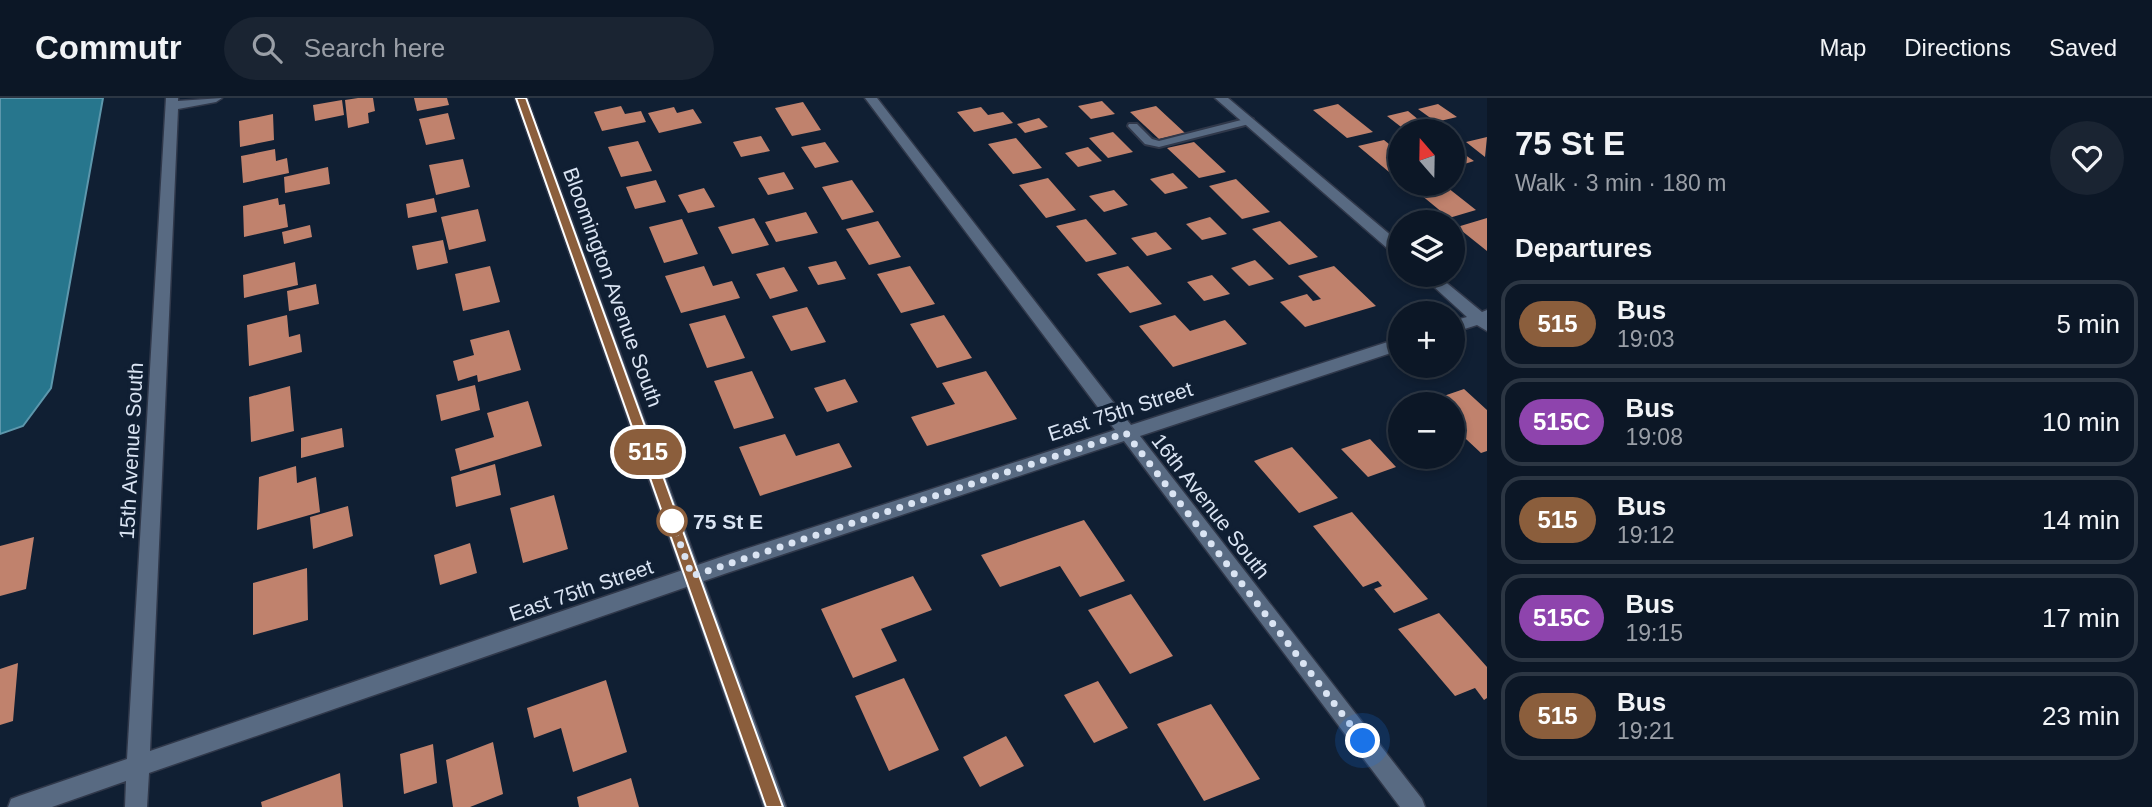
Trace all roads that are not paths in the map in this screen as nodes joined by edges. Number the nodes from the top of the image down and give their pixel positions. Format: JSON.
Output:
{"nodes":[{"id":1,"x":216,"y":98,"type":"edge"},
{"id":2,"x":521,"y":98,"type":"edge"},
{"id":3,"x":871,"y":98,"type":"edge"},
{"id":4,"x":1221,"y":98,"type":"edge"},
{"id":5,"x":172,"y":102,"type":"edge"},
{"id":6,"x":1249,"y":121,"type":"junction"},
{"id":7,"x":1133,"y":126,"type":"dead end"},
{"id":8,"x":1388,"y":241,"type":"edge"},
{"id":9,"x":1443,"y":287,"type":"edge"},
{"id":10,"x":1485,"y":320,"type":"edge"},
{"id":11,"x":1465,"y":324,"type":"edge"},
{"id":12,"x":1388,"y":348,"type":"edge"},
{"id":13,"x":1126,"y":433,"type":"junction"},
{"id":14,"x":692,"y":576,"type":"junction"},
{"id":15,"x":138,"y":768,"type":"junction"},
{"id":16,"x":19,"y":807,"type":"edge"},
{"id":17,"x":136,"y":807,"type":"edge"},
{"id":18,"x":775,"y":807,"type":"edge"},
{"id":19,"x":1414,"y":807,"type":"edge"}],
"edges":[{"from":1,"to":5,"type":"street"},
{"from":2,"to":14,"type":"street","name":"Bloomington Avenue South"},
{"from":3,"to":13,"type":"street","name":"16th Avenue South"},
{"from":4,"to":6,"type":"street"},
{"from":5,"to":15,"type":"street","name":"15th Avenue South"},
{"from":6,"to":7,"type":"lane"},
{"from":6,"to":8,"type":"street"},
{"from":9,"to":10,"type":"street"},
{"from":10,"to":11,"type":"street"},
{"from":12,"to":13,"type":"street","name":"East 75th Street"},
{"from":13,"to":14,"type":"street","name":"East 75th Street"},
{"from":13,"to":19,"type":"street","name":"16th Avenue South"},
{"from":14,"to":15,"type":"street","name":"East 75th Street"},
{"from":14,"to":18,"type":"street","name":"Bloomington Avenue South"},
{"from":15,"to":16,"type":"street","name":"East 75th Street"},
{"from":15,"to":17,"type":"street","name":"15th Avenue South"}]}
